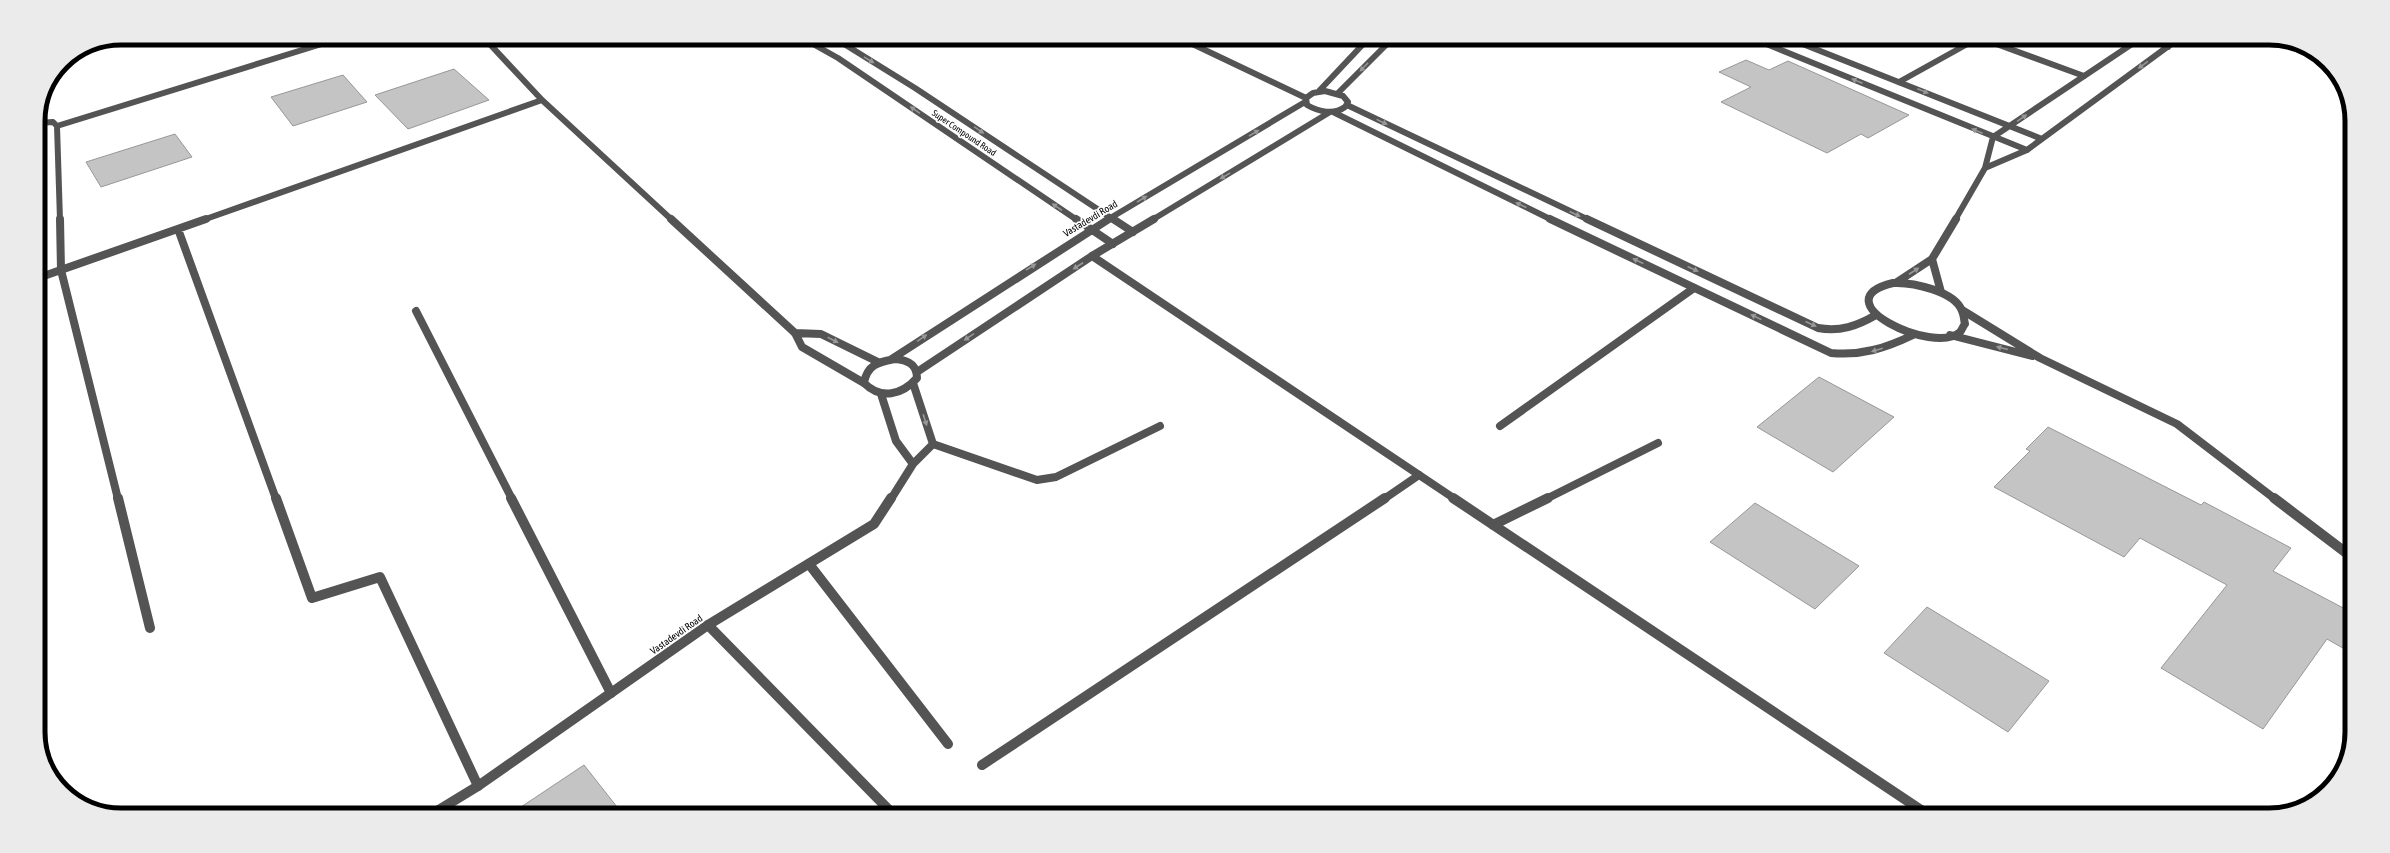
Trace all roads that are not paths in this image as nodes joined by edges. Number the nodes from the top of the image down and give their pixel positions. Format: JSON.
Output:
{"nodes":[{"id":1,"x":318,"y":45,"type":"edge"},
{"id":2,"x":491,"y":45,"type":"edge"},
{"id":3,"x":815,"y":45,"type":"edge"},
{"id":4,"x":846,"y":45,"type":"edge"},
{"id":5,"x":1194,"y":45,"type":"edge"},
{"id":6,"x":1361,"y":45,"type":"edge"},
{"id":7,"x":1385,"y":45,"type":"edge"},
{"id":8,"x":1769,"y":45,"type":"edge"},
{"id":9,"x":1805,"y":45,"type":"edge"},
{"id":10,"x":1966,"y":45,"type":"edge"},
{"id":11,"x":1999,"y":45,"type":"edge"},
{"id":12,"x":2130,"y":45,"type":"edge"},
{"id":13,"x":2163,"y":45,"type":"edge"},
{"id":14,"x":2170,"y":45,"type":"edge"},
{"id":15,"x":2168,"y":47,"type":"junction"},
{"id":16,"x":2084,"y":76,"type":"junction"},
{"id":17,"x":1900,"y":82,"type":"junction"},
{"id":18,"x":1319,"y":91,"type":"junction"},
{"id":19,"x":1338,"y":93,"type":"junction"},
{"id":20,"x":542,"y":100,"type":"junction"},
{"id":21,"x":1305,"y":100,"type":"junction"},
{"id":22,"x":1347,"y":106,"type":"junction"},
{"id":23,"x":1331,"y":112,"type":"junction"},
{"id":24,"x":45,"y":123,"type":"edge"},
{"id":25,"x":56,"y":126,"type":"junction"},
{"id":26,"x":2010,"y":126,"type":"junction"},
{"id":27,"x":1993,"y":137,"type":"junction"},
{"id":28,"x":2042,"y":138,"type":"junction"},
{"id":29,"x":2026,"y":150,"type":"junction"},
{"id":30,"x":1985,"y":168,"type":"junction"},
{"id":31,"x":1110,"y":218,"type":"junction"},
{"id":32,"x":178,"y":229,"type":"junction"},
{"id":33,"x":1090,"y":230,"type":"junction"},
{"id":34,"x":1133,"y":232,"type":"junction"},
{"id":35,"x":1113,"y":244,"type":"junction"},
{"id":36,"x":1092,"y":256,"type":"junction"},
{"id":37,"x":1932,"y":259,"type":"junction"},
{"id":38,"x":60,"y":270,"type":"junction"},
{"id":39,"x":45,"y":275,"type":"edge"},
{"id":40,"x":1896,"y":282,"type":"junction"},
{"id":41,"x":1694,"y":288,"type":"junction"},
{"id":42,"x":1941,"y":292,"type":"junction"},
{"id":43,"x":1962,"y":310,"type":"junction"},
{"id":44,"x":416,"y":311,"type":"dead end"},
{"id":45,"x":1876,"y":315,"type":"junction"},
{"id":46,"x":795,"y":333,"type":"junction"},
{"id":47,"x":1912,"y":335,"type":"junction"},
{"id":48,"x":1950,"y":335,"type":"junction"},
{"id":49,"x":2040,"y":358,"type":"junction"},
{"id":50,"x":890,"y":360,"type":"junction"},
{"id":51,"x":878,"y":362,"type":"junction"},
{"id":52,"x":917,"y":372,"type":"junction"},
{"id":53,"x":864,"y":383,"type":"junction"},
{"id":54,"x":913,"y":383,"type":"junction"},
{"id":55,"x":881,"y":394,"type":"junction"},
{"id":56,"x":1160,"y":426,"type":"dead end"},
{"id":57,"x":1500,"y":426,"type":"dead end"},
{"id":58,"x":1658,"y":443,"type":"dead end"},
{"id":59,"x":933,"y":444,"type":"junction"},
{"id":60,"x":913,"y":464,"type":"junction"},
{"id":61,"x":1418,"y":475,"type":"junction"},
{"id":62,"x":1493,"y":524,"type":"junction"},
{"id":63,"x":2345,"y":552,"type":"edge"},
{"id":64,"x":809,"y":564,"type":"junction"},
{"id":65,"x":708,"y":625,"type":"junction"},
{"id":66,"x":150,"y":628,"type":"dead end"},
{"id":67,"x":611,"y":693,"type":"junction"},
{"id":68,"x":948,"y":744,"type":"dead end"},
{"id":69,"x":982,"y":765,"type":"dead end"},
{"id":70,"x":478,"y":786,"type":"junction"},
{"id":71,"x":442,"y":808,"type":"edge"},
{"id":72,"x":887,"y":808,"type":"edge"},
{"id":73,"x":1918,"y":808,"type":"edge"}],
"edges":[{"from":1,"to":25,"type":"street"},
{"from":2,"to":20,"type":"street"},
{"from":33,"to":3,"type":"street","name":"Super Compound Road","one_way":true},
{"from":4,"to":31,"type":"street","name":"Super Compound Road","one_way":true},
{"from":5,"to":21,"type":"street"},
{"from":6,"to":18,"type":"street"},
{"from":7,"to":19,"type":"street","one_way":true},
{"from":27,"to":8,"type":"street","one_way":true},
{"from":9,"to":17,"type":"street"},
{"from":10,"to":17,"type":"street"},
{"from":11,"to":16,"type":"street"},
{"from":12,"to":16,"type":"street"},
{"from":13,"to":15,"type":"street"},
{"from":14,"to":15,"type":"street"},
{"from":15,"to":28,"type":"street","one_way":true},
{"from":26,"to":16,"type":"street","one_way":true},
{"from":17,"to":26,"type":"street","one_way":true},
{"from":18,"to":19,"type":"street"},
{"from":18,"to":21,"type":"street","name":"Vastadevdi Road"},
{"from":19,"to":22,"type":"street"},
{"from":20,"to":32,"type":"street"},
{"from":20,"to":46,"type":"street"},
{"from":21,"to":23,"type":"street"},
{"from":31,"to":21,"type":"street","name":"Vastadevdi Road","one_way":true},
{"from":22,"to":23,"type":"street"},
{"from":22,"to":45,"type":"street","one_way":true},
{"from":23,"to":34,"type":"street","one_way":true},
{"from":41,"to":23,"type":"street","one_way":true},
{"from":24,"to":25,"type":"street"},
{"from":25,"to":38,"type":"street"},
{"from":26,"to":27,"type":"street"},
{"from":26,"to":28,"type":"street"},
{"from":27,"to":29,"type":"street"},
{"from":27,"to":30,"type":"street"},
{"from":28,"to":29,"type":"street"},
{"from":29,"to":30,"type":"street"},
{"from":30,"to":37,"type":"street"},
{"from":31,"to":33,"type":"street","name":"Vastadevdi Road"},
{"from":31,"to":34,"type":"street","name":"Super Compound Road"},
{"from":32,"to":38,"type":"street"},
{"from":32,"to":70,"type":"street"},
{"from":33,"to":35,"type":"street","name":"Super Compound Road"},
{"from":50,"to":33,"type":"street","name":"Vastadevdi Road","one_way":true},
{"from":34,"to":35,"type":"street"},
{"from":35,"to":36,"type":"street"},
{"from":36,"to":52,"type":"street","one_way":true},
{"from":36,"to":61,"type":"street"},
{"from":40,"to":37,"type":"street","one_way":true},
{"from":37,"to":42,"type":"street"},
{"from":38,"to":39,"type":"street"},
{"from":38,"to":66,"type":"street"},
{"from":40,"to":42,"type":"street"},
{"from":40,"to":45,"type":"street"},
{"from":47,"to":41,"type":"street","one_way":true},
{"from":41,"to":57,"type":"street"},
{"from":42,"to":43,"type":"street"},
{"from":43,"to":48,"type":"street"},
{"from":43,"to":49,"type":"street"},
{"from":44,"to":67,"type":"street"},
{"from":45,"to":47,"type":"street"},
{"from":46,"to":51,"type":"street","one_way":true},
{"from":46,"to":53,"type":"street"},
{"from":47,"to":48,"type":"street"},
{"from":49,"to":48,"type":"street","one_way":true},
{"from":49,"to":63,"type":"street"},
{"from":50,"to":51,"type":"street"},
{"from":50,"to":52,"type":"street"},
{"from":51,"to":53,"type":"street"},
{"from":52,"to":54,"type":"street"},
{"from":53,"to":55,"type":"street"},
{"from":54,"to":55,"type":"street"},
{"from":54,"to":59,"type":"street","one_way":true},
{"from":55,"to":60,"type":"street"},
{"from":56,"to":59,"type":"street"},
{"from":58,"to":62,"type":"street"},
{"from":59,"to":60,"type":"street","name":"Vastadevdi Road"},
{"from":60,"to":64,"type":"street","name":"Vastadevdi Road"},
{"from":61,"to":62,"type":"street"},
{"from":61,"to":69,"type":"street"},
{"from":62,"to":73,"type":"street"},
{"from":64,"to":65,"type":"street","name":"Vastadevdi Road"},
{"from":64,"to":68,"type":"street"},
{"from":65,"to":67,"type":"street","name":"Vastadevdi Road"},
{"from":65,"to":72,"type":"street"},
{"from":67,"to":70,"type":"street","name":"Vastadevdi Road"},
{"from":70,"to":71,"type":"street","name":"Vastadevdi Road"}]}
